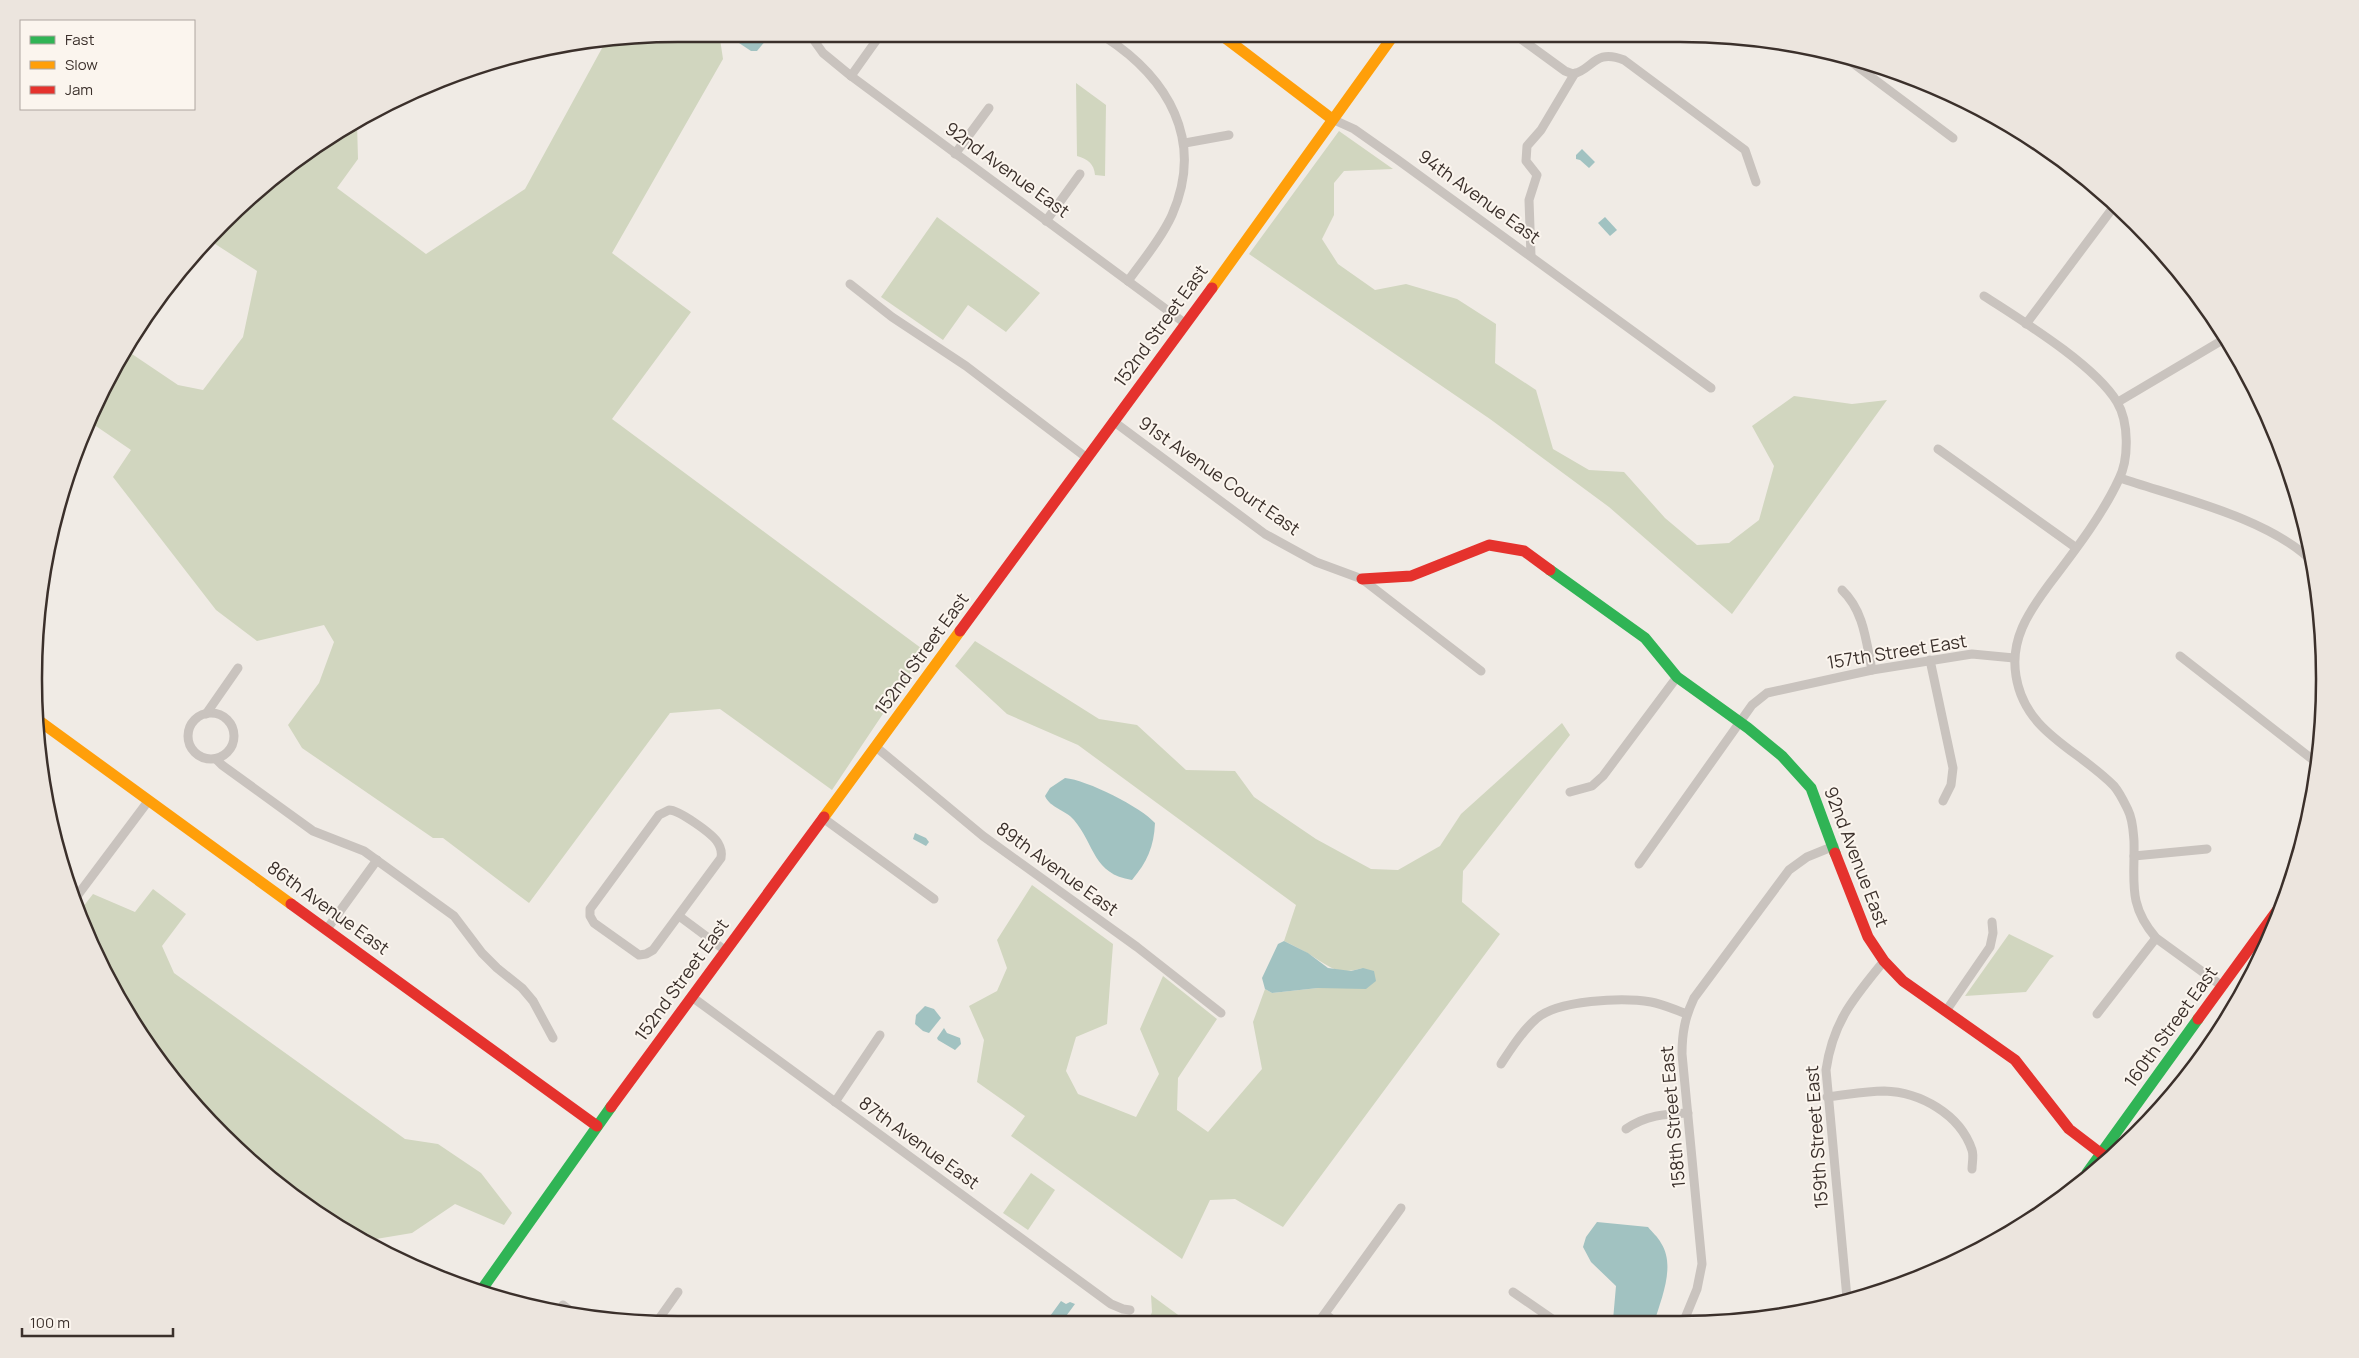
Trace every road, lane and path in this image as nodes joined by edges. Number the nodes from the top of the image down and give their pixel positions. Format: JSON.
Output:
{"nodes":[{"id":1,"x":816,"y":43,"type":"edge"},
{"id":2,"x":874,"y":43,"type":"edge"},
{"id":3,"x":1112,"y":43,"type":"edge"},
{"id":4,"x":1232,"y":43,"type":"edge"},
{"id":5,"x":1388,"y":43,"type":"edge"},
{"id":6,"x":1527,"y":43,"type":"edge"},
{"id":7,"x":1862,"y":69,"type":"edge"},
{"id":8,"x":1575,"y":73,"type":"junction"},
{"id":9,"x":850,"y":76,"type":"junction"},
{"id":10,"x":988,"y":108,"type":"dead end"},
{"id":11,"x":1332,"y":119,"type":"junction"},
{"id":12,"x":1229,"y":135,"type":"dead end"},
{"id":13,"x":1953,"y":138,"type":"dead end"},
{"id":14,"x":1185,"y":142,"type":"junction"},
{"id":15,"x":955,"y":154,"type":"junction"},
{"id":16,"x":1080,"y":174,"type":"dead end"},
{"id":17,"x":1756,"y":182,"type":"dead end"},
{"id":18,"x":2111,"y":211,"type":"edge"},
{"id":19,"x":1046,"y":221,"type":"junction"},
{"id":20,"x":1531,"y":256,"type":"junction"},
{"id":21,"x":1128,"y":281,"type":"junction"},
{"id":22,"x":850,"y":284,"type":"dead end"},
{"id":23,"x":1984,"y":296,"type":"dead end"},
{"id":24,"x":1186,"y":324,"type":"junction"},
{"id":25,"x":2026,"y":324,"type":"junction"},
{"id":26,"x":2219,"y":342,"type":"edge"},
{"id":27,"x":1710,"y":388,"type":"dead end"},
{"id":28,"x":2118,"y":402,"type":"junction"},
{"id":29,"x":1113,"y":421,"type":"junction"},
{"id":30,"x":1938,"y":449,"type":"dead end"},
{"id":31,"x":1087,"y":458,"type":"junction"},
{"id":32,"x":2120,"y":478,"type":"junction"},
{"id":33,"x":2075,"y":547,"type":"junction"},
{"id":34,"x":2304,"y":555,"type":"edge"},
{"id":35,"x":1362,"y":579,"type":"junction"},
{"id":36,"x":1842,"y":590,"type":"dead end"},
{"id":37,"x":2180,"y":656,"type":"dead end"},
{"id":38,"x":2014,"y":658,"type":"junction"},
{"id":39,"x":1930,"y":660,"type":"junction"},
{"id":40,"x":238,"y":668,"type":"dead end"},
{"id":41,"x":1872,"y":670,"type":"junction"},
{"id":42,"x":1481,"y":671,"type":"dead end"},
{"id":43,"x":1677,"y":677,"type":"junction"},
{"id":44,"x":206,"y":714,"type":"junction"},
{"id":45,"x":1739,"y":723,"type":"junction"},
{"id":46,"x":44,"y":725,"type":"edge"},
{"id":47,"x":876,"y":747,"type":"junction"},
{"id":48,"x":216,"y":758,"type":"junction"},
{"id":49,"x":2311,"y":758,"type":"edge"},
{"id":50,"x":1570,"y":792,"type":"dead end"},
{"id":51,"x":149,"y":800,"type":"junction"},
{"id":52,"x":1943,"y":801,"type":"dead end"},
{"id":53,"x":823,"y":818,"type":"junction"},
{"id":54,"x":1834,"y":846,"type":"junction"},
{"id":55,"x":2207,"y":849,"type":"dead end"},
{"id":56,"x":2134,"y":856,"type":"junction"},
{"id":57,"x":377,"y":860,"type":"junction"},
{"id":58,"x":1638,"y":864,"type":"dead end"},
{"id":59,"x":79,"y":893,"type":"edge"},
{"id":60,"x":934,"y":899,"type":"dead end"},
{"id":61,"x":679,"y":916,"type":"junction"},
{"id":62,"x":1992,"y":922,"type":"dead end"},
{"id":63,"x":2268,"y":923,"type":"edge"},
{"id":64,"x":327,"y":929,"type":"junction"},
{"id":65,"x":2156,"y":938,"type":"junction"},
{"id":66,"x":726,"y":951,"type":"junction"},
{"id":67,"x":1884,"y":961,"type":"junction"},
{"id":68,"x":2222,"y":986,"type":"junction"},
{"id":69,"x":692,"y":997,"type":"junction"},
{"id":70,"x":1946,"y":1011,"type":"junction"},
{"id":71,"x":1221,"y":1013,"type":"dead end"},
{"id":72,"x":1687,"y":1014,"type":"junction"},
{"id":73,"x":2097,"y":1014,"type":"dead end"},
{"id":74,"x":880,"y":1034,"type":"dead end"},
{"id":75,"x":553,"y":1038,"type":"dead end"},
{"id":76,"x":1501,"y":1064,"type":"dead end"},
{"id":77,"x":1827,"y":1097,"type":"junction"},
{"id":78,"x":835,"y":1102,"type":"junction"},
{"id":79,"x":1688,"y":1113,"type":"junction"},
{"id":80,"x":597,"y":1126,"type":"junction"},
{"id":81,"x":1626,"y":1129,"type":"dead end"},
{"id":82,"x":2106,"y":1152,"type":"edge"},
{"id":83,"x":2104,"y":1155,"type":"edge"},
{"id":84,"x":1972,"y":1169,"type":"dead end"},
{"id":85,"x":1401,"y":1208,"type":"dead end"},
{"id":86,"x":485,"y":1285,"type":"edge"},
{"id":87,"x":678,"y":1292,"type":"dead end"},
{"id":88,"x":1513,"y":1292,"type":"dead end"},
{"id":89,"x":1846,"y":1294,"type":"edge"},
{"id":90,"x":1130,"y":1310,"type":"dead end"},
{"id":91,"x":1325,"y":1314,"type":"joint"},
{"id":92,"x":662,"y":1315,"type":"edge"},
{"id":93,"x":1328,"y":1316,"type":"edge"},
{"id":94,"x":1548,"y":1316,"type":"edge"},
{"id":95,"x":1686,"y":1316,"type":"edge"}],
"edges":[{"from":1,"to":9,"type":"street","name":"92nd Avenue East"},
{"from":2,"to":9,"type":"street"},
{"from":3,"to":14,"type":"street"},
{"from":4,"to":11,"type":"street","name":"94th Avenue East"},
{"from":5,"to":11,"type":"street","name":"152nd Street East"},
{"from":6,"to":8,"type":"street"},
{"from":7,"to":13,"type":"street"},
{"from":8,"to":17,"type":"street"},
{"from":8,"to":20,"type":"street"},
{"from":9,"to":15,"type":"street","name":"92nd Avenue East"},
{"from":10,"to":15,"type":"street"},
{"from":11,"to":20,"type":"street","name":"94th Avenue East"},
{"from":11,"to":24,"type":"street","name":"152nd Street East"},
{"from":12,"to":14,"type":"street"},
{"from":14,"to":21,"type":"street"},
{"from":15,"to":19,"type":"street","name":"92nd Avenue East"},
{"from":16,"to":19,"type":"street"},
{"from":18,"to":25,"type":"street"},
{"from":19,"to":21,"type":"street","name":"92nd Avenue East"},
{"from":20,"to":27,"type":"street","name":"94th Avenue East"},
{"from":21,"to":24,"type":"street","name":"92nd Avenue East"},
{"from":22,"to":31,"type":"street"},
{"from":23,"to":25,"type":"street"},
{"from":24,"to":29,"type":"street","name":"152nd Street East"},
{"from":25,"to":28,"type":"street"},
{"from":26,"to":28,"type":"street"},
{"from":28,"to":32,"type":"street"},
{"from":29,"to":31,"type":"street","name":"152nd Street East"},
{"from":29,"to":35,"type":"street","name":"91st Avenue Court East"},
{"from":30,"to":33,"type":"street"},
{"from":31,"to":47,"type":"street","name":"152nd Street East"},
{"from":32,"to":33,"type":"street"},
{"from":32,"to":34,"type":"street"},
{"from":33,"to":38,"type":"street"},
{"from":35,"to":42,"type":"street","name":"91st Avenue Court East"},
{"from":35,"to":43,"type":"street","name":"92nd Avenue East"},
{"from":36,"to":41,"type":"street"},
{"from":37,"to":49,"type":"street"},
{"from":38,"to":39,"type":"street","name":"157th Street East"},
{"from":38,"to":56,"type":"street"},
{"from":39,"to":41,"type":"street","name":"157th Street East"},
{"from":39,"to":52,"type":"street"},
{"from":40,"to":44,"type":"street"},
{"from":41,"to":45,"type":"street","name":"157th Street East"},
{"from":43,"to":45,"type":"street","name":"92nd Avenue East"},
{"from":43,"to":50,"type":"street"},
{"from":44,"to":48,"type":"street"},
{"from":44,"to":48,"type":"street"},
{"from":45,"to":54,"type":"street","name":"92nd Avenue East"},
{"from":45,"to":58,"type":"street","name":"157th Street East"},
{"from":46,"to":51,"type":"street","name":"86th Avenue East"},
{"from":47,"to":53,"type":"street","name":"152nd Street East"},
{"from":47,"to":71,"type":"street","name":"89th Avenue East"},
{"from":48,"to":57,"type":"street"},
{"from":51,"to":59,"type":"street"},
{"from":51,"to":64,"type":"street","name":"86th Avenue East"},
{"from":53,"to":60,"type":"street"},
{"from":53,"to":66,"type":"street","name":"152nd Street East"},
{"from":54,"to":67,"type":"street","name":"92nd Avenue East"},
{"from":54,"to":72,"type":"street","name":"158th Street East"},
{"from":55,"to":56,"type":"street"},
{"from":56,"to":65,"type":"street"},
{"from":57,"to":64,"type":"street"},
{"from":57,"to":75,"type":"street"},
{"from":61,"to":61,"type":"street"},
{"from":61,"to":66,"type":"street"},
{"from":62,"to":70,"type":"street"},
{"from":63,"to":68,"type":"street","name":"160th Street East"},
{"from":64,"to":80,"type":"street","name":"86th Avenue East"},
{"from":65,"to":68,"type":"street"},
{"from":65,"to":73,"type":"street"},
{"from":66,"to":69,"type":"street","name":"152nd Street East"},
{"from":67,"to":70,"type":"street","name":"92nd Avenue East"},
{"from":67,"to":77,"type":"street","name":"159th Street East"},
{"from":68,"to":82,"type":"street","name":"160th Street East"},
{"from":69,"to":78,"type":"street","name":"87th Avenue East"},
{"from":69,"to":80,"type":"street","name":"152nd Street East"},
{"from":70,"to":83,"type":"street","name":"92nd Avenue East"},
{"from":72,"to":76,"type":"street"},
{"from":72,"to":79,"type":"street","name":"158th Street East"},
{"from":74,"to":78,"type":"street"},
{"from":77,"to":84,"type":"street"},
{"from":77,"to":89,"type":"street","name":"159th Street East"},
{"from":78,"to":90,"type":"street","name":"87th Avenue East"},
{"from":79,"to":81,"type":"street"},
{"from":79,"to":95,"type":"street","name":"158th Street East"},
{"from":80,"to":86,"type":"street","name":"152nd Street East"},
{"from":85,"to":91,"type":"street"},
{"from":87,"to":92,"type":"street"},
{"from":88,"to":94,"type":"street"},
{"from":91,"to":93,"type":"street"}]}
